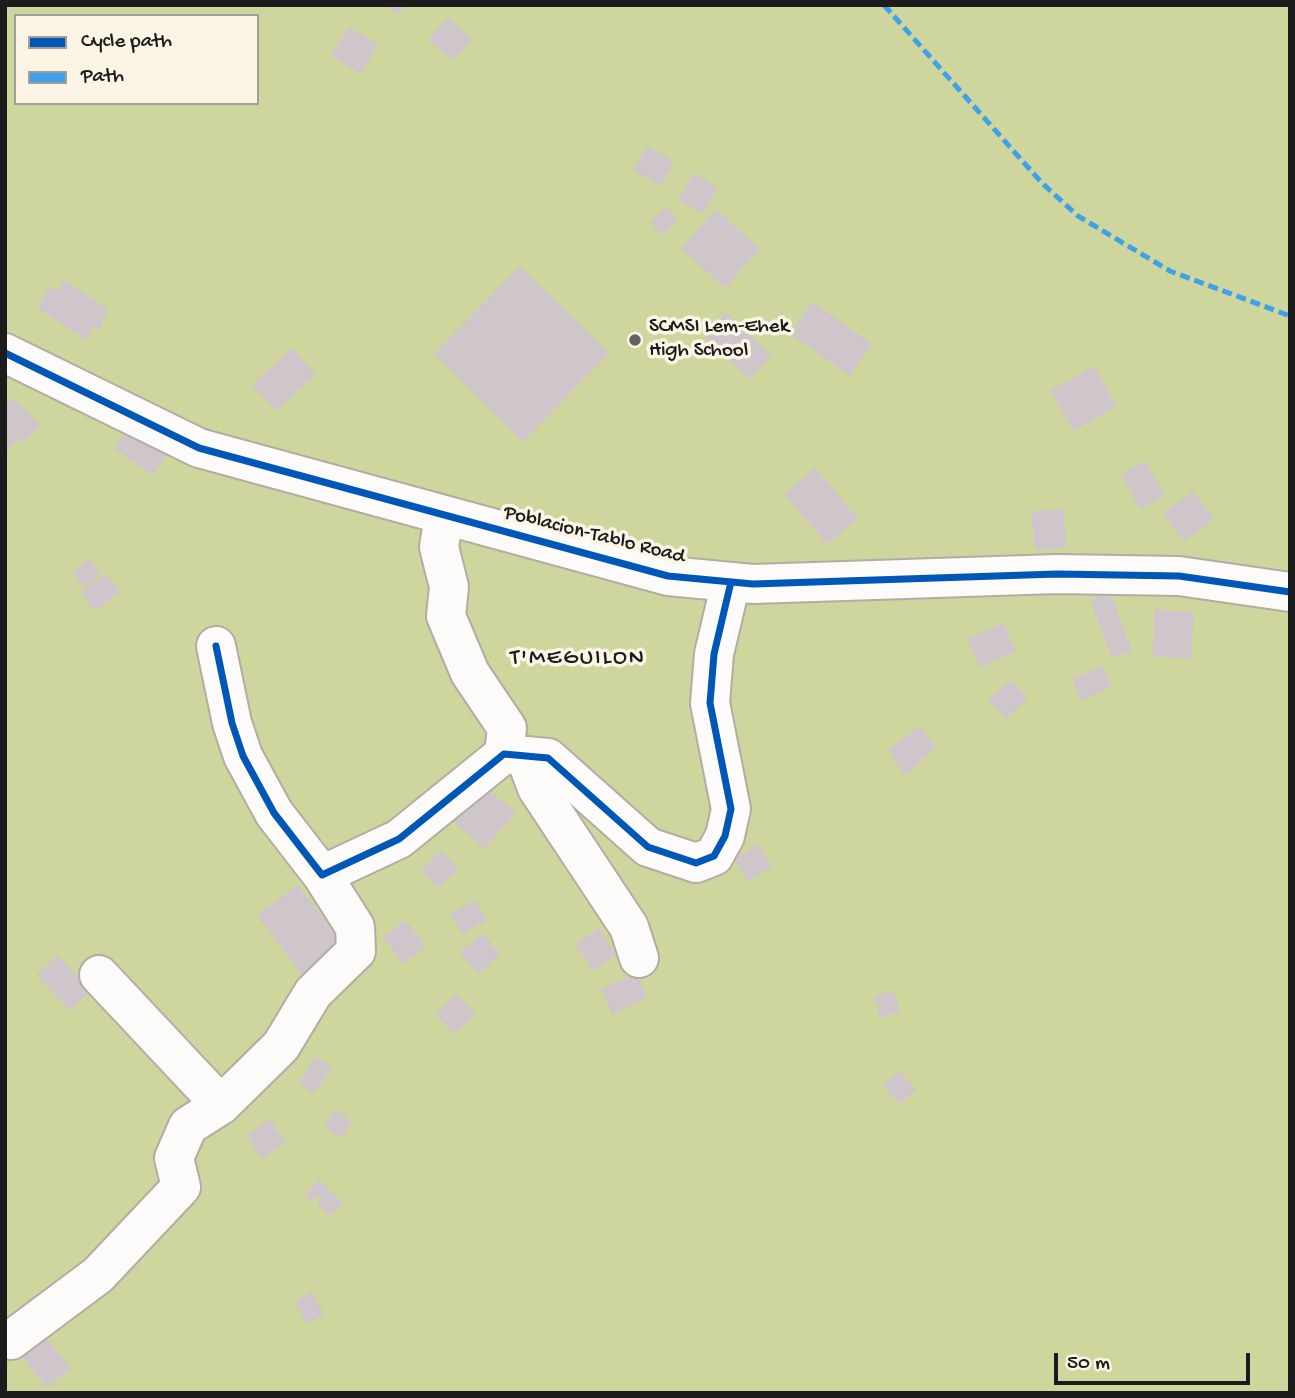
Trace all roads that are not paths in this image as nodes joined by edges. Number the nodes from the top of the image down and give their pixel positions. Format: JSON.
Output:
{"nodes":[{"id":1,"x":5,"y":353,"type":"edge"},
{"id":2,"x":444,"y":516,"type":"junction"},
{"id":3,"x":732,"y":582,"type":"junction"},
{"id":4,"x":1290,"y":592,"type":"edge"},
{"id":5,"x":216,"y":646,"type":"dead end"},
{"id":6,"x":515,"y":755,"type":"junction"},
{"id":7,"x":322,"y":875,"type":"junction"},
{"id":8,"x":639,"y":958,"type":"dead end"},
{"id":9,"x":99,"y":975,"type":"dead end"},
{"id":10,"x":221,"y":1105,"type":"junction"},
{"id":11,"x":11,"y":1340,"type":"dead end"}],
"edges":[{"from":1,"to":2,"type":"street","name":"Poblacion-Tablo Road"},
{"from":2,"to":3,"type":"street","name":"Poblacion-Tablo Road"},
{"from":2,"to":6,"type":"street"},
{"from":3,"to":4,"type":"street","name":"Poblacion-Tablo Road"},
{"from":3,"to":6,"type":"street"},
{"from":5,"to":7,"type":"street"},
{"from":6,"to":7,"type":"street"},
{"from":6,"to":8,"type":"street"},
{"from":7,"to":10,"type":"street"},
{"from":9,"to":10,"type":"street"},
{"from":10,"to":11,"type":"street"}]}
